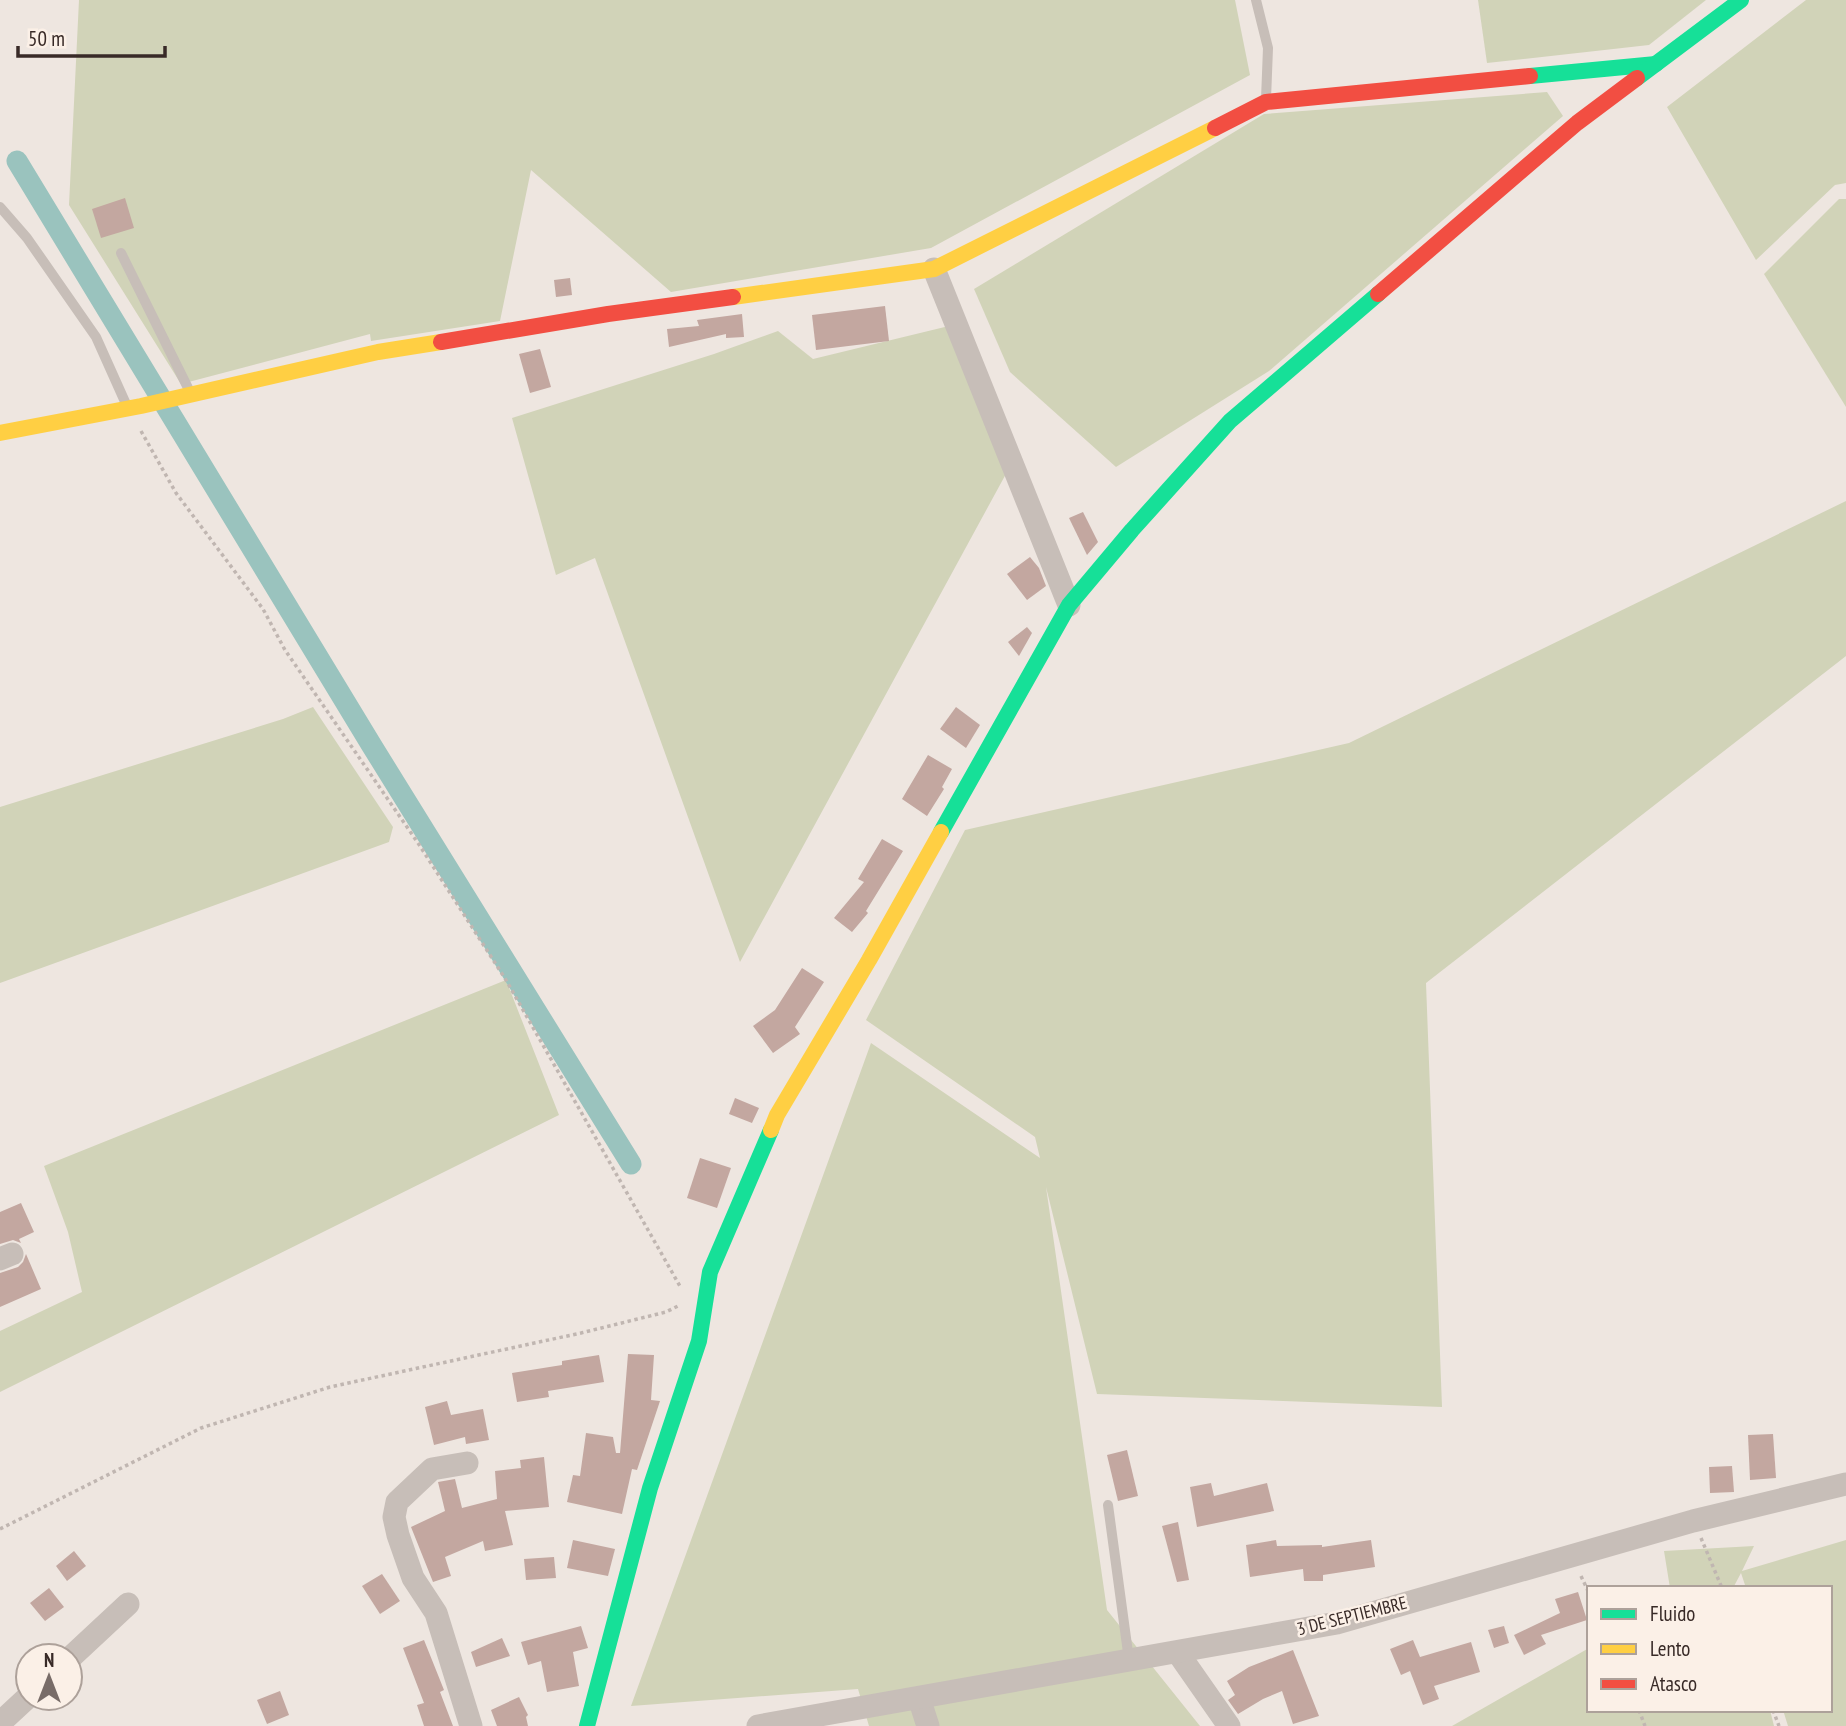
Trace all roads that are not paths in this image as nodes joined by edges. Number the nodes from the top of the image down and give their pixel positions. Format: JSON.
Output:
{"nodes":[{"id":1,"x":1256,"y":0,"type":"edge"},
{"id":2,"x":1741,"y":0,"type":"edge"},
{"id":3,"x":1656,"y":64,"type":"junction"},
{"id":4,"x":1266,"y":102,"type":"junction"},
{"id":5,"x":0,"y":207,"type":"edge"},
{"id":6,"x":121,"y":253,"type":"dead end"},
{"id":7,"x":934,"y":269,"type":"junction"},
{"id":8,"x":184,"y":396,"type":"junction"},
{"id":9,"x":134,"y":407,"type":"junction"},
{"id":10,"x":0,"y":433,"type":"edge"},
{"id":11,"x":1069,"y":605,"type":"junction"},
{"id":12,"x":467,"y":1463,"type":"dead end"},
{"id":13,"x":1846,"y":1484,"type":"edge"},
{"id":14,"x":1108,"y":1505,"type":"dead end"},
{"id":15,"x":128,"y":1604,"type":"dead end"},
{"id":16,"x":84,"y":1645,"type":"edge"},
{"id":17,"x":1178,"y":1653,"type":"junction"},
{"id":18,"x":1129,"y":1660,"type":"junction"},
{"id":19,"x":919,"y":1698,"type":"junction"},
{"id":20,"x":14,"y":1710,"type":"edge"},
{"id":21,"x":856,"y":1715,"type":"edge"},
{"id":22,"x":808,"y":1722,"type":"edge"},
{"id":23,"x":0,"y":1723,"type":"edge"},
{"id":24,"x":471,"y":1726,"type":"edge"},
{"id":25,"x":587,"y":1726,"type":"edge"},
{"id":26,"x":758,"y":1726,"type":"edge"},
{"id":27,"x":928,"y":1726,"type":"edge"},
{"id":28,"x":1229,"y":1726,"type":"edge"}],
"edges":[{"from":1,"to":4,"type":"lane"},
{"from":2,"to":3,"type":"street"},
{"from":3,"to":4,"type":"street"},
{"from":3,"to":11,"type":"street"},
{"from":4,"to":7,"type":"street"},
{"from":5,"to":9,"type":"lane"},
{"from":6,"to":8,"type":"lane"},
{"from":7,"to":8,"type":"street"},
{"from":7,"to":11,"type":"street"},
{"from":8,"to":9,"type":"street"},
{"from":9,"to":10,"type":"street"},
{"from":11,"to":25,"type":"street"},
{"from":12,"to":24,"type":"street"},
{"from":13,"to":17,"type":"street","name":"3 DE SEPTIEMBRE"},
{"from":14,"to":18,"type":"lane"},
{"from":15,"to":16,"type":"street"},
{"from":17,"to":18,"type":"street","name":"3 DE SEPTIEMBRE"},
{"from":17,"to":28,"type":"street"},
{"from":18,"to":19,"type":"street","name":"3 DE SEPTIEMBRE"},
{"from":19,"to":21,"type":"street","name":"3 DE SEPTIEMBRE"},
{"from":19,"to":27,"type":"street"},
{"from":20,"to":23,"type":"street"},
{"from":21,"to":22,"type":"street","name":"3 DE SEPTIEMBRE"},
{"from":22,"to":26,"type":"street","name":"3 DE SEPTIEMBRE"}]}
